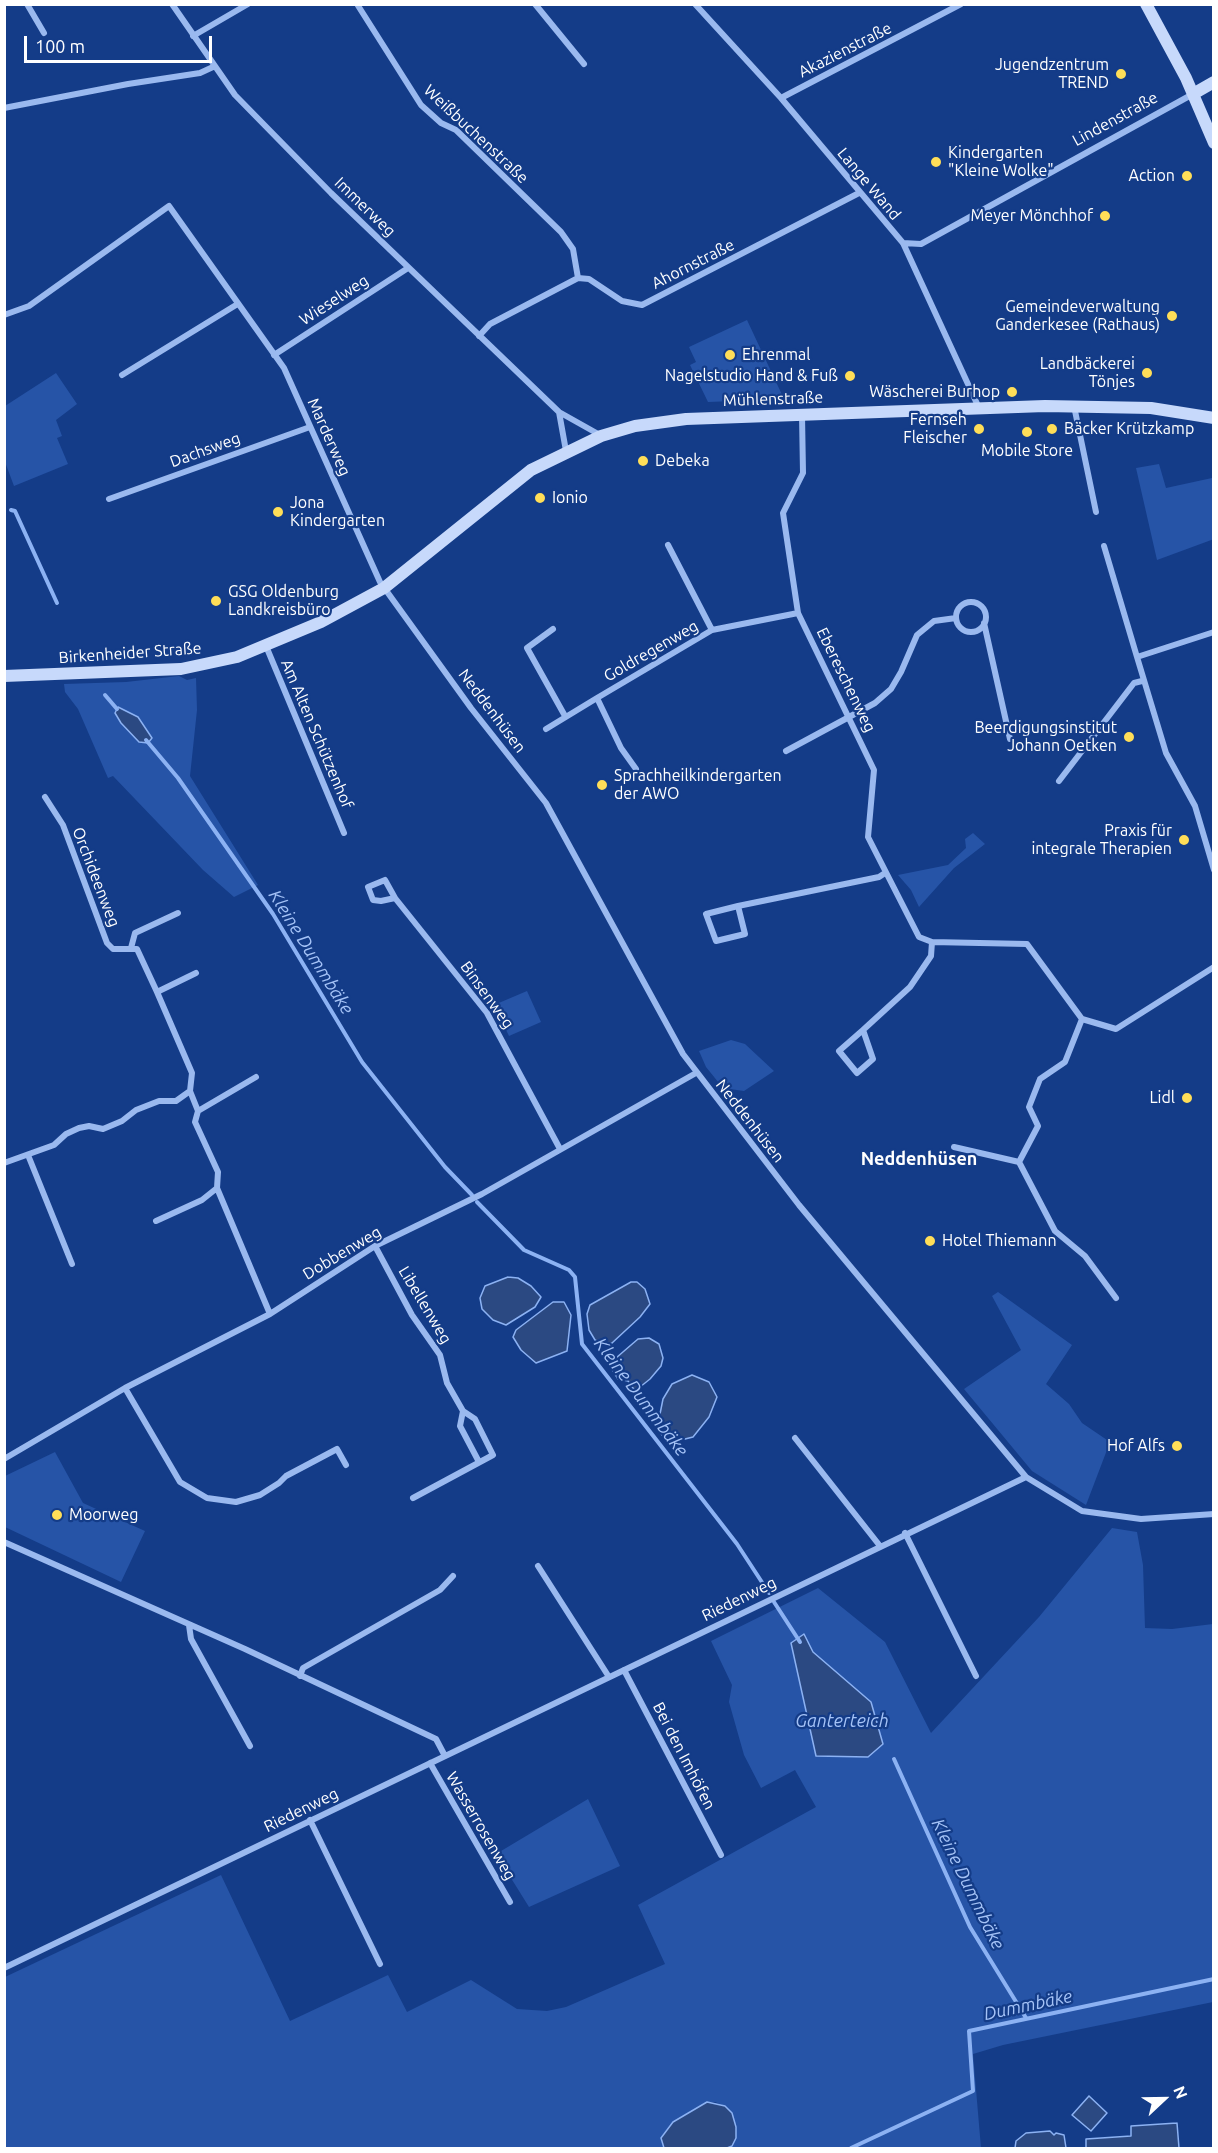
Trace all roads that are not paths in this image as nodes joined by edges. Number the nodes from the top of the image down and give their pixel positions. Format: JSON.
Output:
{"nodes":[{"id":1,"x":27,"y":4,"type":"edge"},
{"id":2,"x":172,"y":4,"type":"edge"},
{"id":3,"x":248,"y":4,"type":"edge"},
{"id":4,"x":357,"y":4,"type":"edge"},
{"id":5,"x":534,"y":4,"type":"edge"},
{"id":6,"x":695,"y":4,"type":"edge"},
{"id":7,"x":961,"y":4,"type":"edge"},
{"id":8,"x":1146,"y":4,"type":"edge"},
{"id":9,"x":952,"y":7,"type":"edge"},
{"id":10,"x":44,"y":33,"type":"dead end"},
{"id":11,"x":193,"y":36,"type":"junction"},
{"id":12,"x":584,"y":64,"type":"dead end"},
{"id":13,"x":213,"y":67,"type":"junction"},
{"id":14,"x":1214,"y":82,"type":"edge"},
{"id":15,"x":1193,"y":94,"type":"junction"},
{"id":16,"x":781,"y":98,"type":"junction"},
{"id":17,"x":4,"y":108,"type":"edge"},
{"id":18,"x":1214,"y":143,"type":"edge"},
{"id":19,"x":859,"y":193,"type":"junction"},
{"id":20,"x":903,"y":243,"type":"junction"},
{"id":21,"x":408,"y":268,"type":"junction"},
{"id":22,"x":578,"y":278,"type":"junction"},
{"id":23,"x":236,"y":305,"type":"junction"},
{"id":24,"x":4,"y":315,"type":"edge"},
{"id":25,"x":479,"y":336,"type":"junction"},
{"id":26,"x":274,"y":355,"type":"junction"},
{"id":27,"x":122,"y":375,"type":"dead end"},
{"id":28,"x":1074,"y":406,"type":"junction"},
{"id":29,"x":979,"y":408,"type":"junction"},
{"id":30,"x":559,"y":412,"type":"junction"},
{"id":31,"x":802,"y":414,"type":"junction"},
{"id":32,"x":1214,"y":418,"type":"edge"},
{"id":33,"x":310,"y":427,"type":"junction"},
{"id":34,"x":601,"y":436,"type":"junction"},
{"id":35,"x":566,"y":451,"type":"junction"},
{"id":36,"x":109,"y":499,"type":"dead end"},
{"id":37,"x":1096,"y":512,"type":"dead end"},
{"id":38,"x":668,"y":545,"type":"dead end"},
{"id":39,"x":1104,"y":546,"type":"dead end"},
{"id":40,"x":384,"y":588,"type":"junction"},
{"id":41,"x":798,"y":613,"type":"junction"},
{"id":42,"x":956,"y":618,"type":"junction"},
{"id":43,"x":984,"y":623,"type":"junction"},
{"id":44,"x":553,"y":629,"type":"dead end"},
{"id":45,"x":712,"y":630,"type":"junction"},
{"id":46,"x":1214,"y":632,"type":"edge"},
{"id":47,"x":266,"y":645,"type":"junction"},
{"id":48,"x":1137,"y":657,"type":"junction"},
{"id":49,"x":4,"y":676,"type":"edge"},
{"id":50,"x":1142,"y":681,"type":"junction"},
{"id":51,"x":597,"y":698,"type":"junction"},
{"id":52,"x":565,"y":716,"type":"junction"},
{"id":53,"x":851,"y":717,"type":"junction"},
{"id":54,"x":546,"y":729,"type":"dead end"},
{"id":55,"x":1010,"y":739,"type":"dead end"},
{"id":56,"x":786,"y":751,"type":"dead end"},
{"id":57,"x":636,"y":769,"type":"dead end"},
{"id":58,"x":1059,"y":781,"type":"dead end"},
{"id":59,"x":45,"y":797,"type":"dead end"},
{"id":60,"x":344,"y":833,"type":"dead end"},
{"id":61,"x":1214,"y":870,"type":"edge"},
{"id":62,"x":885,"y":873,"type":"junction"},
{"id":63,"x":395,"y":898,"type":"dead end"},
{"id":64,"x":738,"y":906,"type":"junction"},
{"id":65,"x":178,"y":913,"type":"dead end"},
{"id":66,"x":932,"y":942,"type":"junction"},
{"id":67,"x":131,"y":948,"type":"junction"},
{"id":68,"x":1214,"y":967,"type":"edge"},
{"id":69,"x":196,"y":973,"type":"dead end"},
{"id":70,"x":157,"y":992,"type":"junction"},
{"id":71,"x":1082,"y":1019,"type":"junction"},
{"id":72,"x":863,"y":1030,"type":"junction"},
{"id":73,"x":696,"y":1073,"type":"junction"},
{"id":74,"x":256,"y":1077,"type":"dead end"},
{"id":75,"x":190,"y":1091,"type":"junction"},
{"id":76,"x":198,"y":1111,"type":"junction"},
{"id":77,"x":954,"y":1147,"type":"dead end"},
{"id":78,"x":560,"y":1149,"type":"junction"},
{"id":79,"x":28,"y":1155,"type":"junction"},
{"id":80,"x":1019,"y":1162,"type":"junction"},
{"id":81,"x":4,"y":1163,"type":"edge"},
{"id":82,"x":217,"y":1188,"type":"junction"},
{"id":83,"x":156,"y":1221,"type":"dead end"},
{"id":84,"x":375,"y":1246,"type":"junction"},
{"id":85,"x":72,"y":1264,"type":"dead end"},
{"id":86,"x":1116,"y":1298,"type":"dead end"},
{"id":87,"x":270,"y":1314,"type":"junction"},
{"id":88,"x":125,"y":1388,"type":"junction"},
{"id":89,"x":463,"y":1411,"type":"junction"},
{"id":90,"x":795,"y":1438,"type":"dead end"},
{"id":91,"x":4,"y":1459,"type":"edge"},
{"id":92,"x":479,"y":1462,"type":"junction"},
{"id":93,"x":346,"y":1465,"type":"dead end"},
{"id":94,"x":1026,"y":1478,"type":"junction"},
{"id":95,"x":413,"y":1498,"type":"dead end"},
{"id":96,"x":1214,"y":1514,"type":"edge"},
{"id":97,"x":905,"y":1533,"type":"junction"},
{"id":98,"x":4,"y":1542,"type":"edge"},
{"id":99,"x":880,"y":1546,"type":"junction"},
{"id":100,"x":538,"y":1566,"type":"dead end"},
{"id":101,"x":453,"y":1576,"type":"dead end"},
{"id":102,"x":189,"y":1625,"type":"junction"},
{"id":103,"x":624,"y":1670,"type":"junction"},
{"id":104,"x":300,"y":1676,"type":"junction"},
{"id":105,"x":976,"y":1676,"type":"dead end"},
{"id":106,"x":609,"y":1677,"type":"junction"},
{"id":107,"x":250,"y":1746,"type":"dead end"},
{"id":108,"x":444,"y":1756,"type":"junction"},
{"id":109,"x":430,"y":1763,"type":"junction"},
{"id":110,"x":309,"y":1820,"type":"junction"},
{"id":111,"x":721,"y":1856,"type":"dead end"},
{"id":112,"x":510,"y":1902,"type":"dead end"},
{"id":113,"x":380,"y":1964,"type":"dead end"},
{"id":114,"x":4,"y":1968,"type":"edge"}],
"edges":[{"from":1,"to":10,"type":"street"},
{"from":2,"to":11,"type":"street","name":"Immerweg"},
{"from":3,"to":11,"type":"street"},
{"from":4,"to":22,"type":"street","name":"Weißbuchenstraße"},
{"from":5,"to":12,"type":"street"},
{"from":6,"to":16,"type":"street","name":"Lange Wand"},
{"from":7,"to":9,"type":"street","name":"Akazienstraße"},
{"from":8,"to":15,"type":"street"},
{"from":9,"to":16,"type":"street","name":"Akazienstraße"},
{"from":11,"to":13,"type":"street","name":"Immerweg"},
{"from":13,"to":17,"type":"street"},
{"from":13,"to":21,"type":"street","name":"Immerweg"},
{"from":14,"to":15,"type":"street","name":"Lindenstraße"},
{"from":15,"to":18,"type":"street"},
{"from":15,"to":20,"type":"street","name":"Lindenstraße"},
{"from":16,"to":19,"type":"street","name":"Lange Wand"},
{"from":19,"to":20,"type":"street","name":"Lange Wand"},
{"from":19,"to":22,"type":"street","name":"Ahornstraße"},
{"from":20,"to":29,"type":"street","name":"Lange Wand"},
{"from":21,"to":25,"type":"street","name":"Immerweg"},
{"from":21,"to":26,"type":"street","name":"Wieselweg"},
{"from":22,"to":25,"type":"street"},
{"from":23,"to":24,"type":"street","name":"Marderweg"},
{"from":23,"to":26,"type":"street","name":"Marderweg"},
{"from":23,"to":27,"type":"street"},
{"from":25,"to":30,"type":"street","name":"Immerweg"},
{"from":26,"to":33,"type":"street","name":"Marderweg"},
{"from":28,"to":29,"type":"street","name":"Mühlenstraße"},
{"from":28,"to":32,"type":"street","name":"Mühlenstraße"},
{"from":28,"to":37,"type":"street"},
{"from":29,"to":31,"type":"street","name":"Mühlenstraße"},
{"from":30,"to":34,"type":"street","name":"Immerweg"},
{"from":30,"to":35,"type":"street"},
{"from":31,"to":34,"type":"street","name":"Mühlenstraße"},
{"from":31,"to":41,"type":"street","name":"Ebereschenweg"},
{"from":33,"to":36,"type":"street","name":"Dachsweg"},
{"from":33,"to":40,"type":"street","name":"Marderweg"},
{"from":34,"to":35,"type":"street","name":"Mühlenstraße"},
{"from":35,"to":40,"type":"street","name":"Mühlenstraße"},
{"from":38,"to":45,"type":"street"},
{"from":39,"to":48,"type":"street"},
{"from":40,"to":47,"type":"street","name":"Birkenheider Straße"},
{"from":40,"to":73,"type":"street","name":"Neddenhüsen"},
{"from":41,"to":45,"type":"street","name":"Goldregenweg"},
{"from":41,"to":53,"type":"street","name":"Ebereschenweg"},
{"from":42,"to":43,"type":"street"},
{"from":42,"to":43,"type":"street"},
{"from":42,"to":53,"type":"street"},
{"from":43,"to":55,"type":"street"},
{"from":44,"to":52,"type":"street"},
{"from":45,"to":51,"type":"street","name":"Goldregenweg"},
{"from":46,"to":48,"type":"street"},
{"from":47,"to":49,"type":"street","name":"Birkenheider Straße"},
{"from":47,"to":60,"type":"street","name":"Am Alten Schützenhof"},
{"from":48,"to":50,"type":"street"},
{"from":50,"to":58,"type":"street"},
{"from":50,"to":61,"type":"street"},
{"from":51,"to":52,"type":"street"},
{"from":51,"to":57,"type":"street","name":"Goldregenweg"},
{"from":52,"to":54,"type":"street"},
{"from":53,"to":56,"type":"street"},
{"from":53,"to":62,"type":"street","name":"Ebereschenweg"},
{"from":59,"to":67,"type":"street","name":"Orchideenweg"},
{"from":62,"to":64,"type":"street"},
{"from":62,"to":66,"type":"street","name":"Ebereschenweg"},
{"from":63,"to":78,"type":"street","name":"Binsenweg"},
{"from":64,"to":64,"type":"street"},
{"from":65,"to":67,"type":"street","name":"Orchideenweg"},
{"from":66,"to":71,"type":"street"},
{"from":66,"to":72,"type":"street"},
{"from":67,"to":70,"type":"street"},
{"from":68,"to":71,"type":"street"},
{"from":69,"to":70,"type":"street"},
{"from":70,"to":75,"type":"street"},
{"from":71,"to":80,"type":"street"},
{"from":72,"to":72,"type":"street"},
{"from":73,"to":78,"type":"street","name":"Dobbenweg"},
{"from":73,"to":94,"type":"street","name":"Neddenhüsen"},
{"from":74,"to":76,"type":"street"},
{"from":75,"to":76,"type":"street"},
{"from":75,"to":79,"type":"street"},
{"from":76,"to":82,"type":"street"},
{"from":77,"to":80,"type":"street"},
{"from":78,"to":84,"type":"street","name":"Dobbenweg"},
{"from":79,"to":81,"type":"street"},
{"from":79,"to":85,"type":"street"},
{"from":80,"to":86,"type":"street"},
{"from":82,"to":83,"type":"street"},
{"from":82,"to":87,"type":"street"},
{"from":84,"to":87,"type":"street","name":"Dobbenweg"},
{"from":84,"to":89,"type":"street","name":"Libellenweg"},
{"from":87,"to":88,"type":"street","name":"Dobbenweg"},
{"from":88,"to":91,"type":"street","name":"Dobbenweg"},
{"from":88,"to":93,"type":"street"},
{"from":89,"to":92,"type":"street","name":"Libellenweg"},
{"from":89,"to":92,"type":"street","name":"Libellenweg"},
{"from":90,"to":99,"type":"street"},
{"from":92,"to":95,"type":"street"},
{"from":94,"to":96,"type":"street","name":"Neddenhüsen"},
{"from":94,"to":97,"type":"street","name":"Riedenweg"},
{"from":97,"to":99,"type":"street","name":"Riedenweg"},
{"from":97,"to":105,"type":"street"},
{"from":98,"to":102,"type":"street"},
{"from":99,"to":103,"type":"street","name":"Riedenweg"},
{"from":100,"to":106,"type":"street"},
{"from":101,"to":104,"type":"street"},
{"from":102,"to":104,"type":"street"},
{"from":102,"to":107,"type":"street"},
{"from":103,"to":106,"type":"street","name":"Riedenweg"},
{"from":103,"to":111,"type":"street","name":"Bei den Imhöfen"},
{"from":104,"to":108,"type":"street"},
{"from":106,"to":108,"type":"street","name":"Riedenweg"},
{"from":108,"to":109,"type":"street","name":"Riedenweg"},
{"from":109,"to":110,"type":"street","name":"Riedenweg"},
{"from":109,"to":112,"type":"street","name":"Wasserrosenweg"},
{"from":110,"to":113,"type":"street"},
{"from":110,"to":114,"type":"street","name":"Riedenweg"}]}
